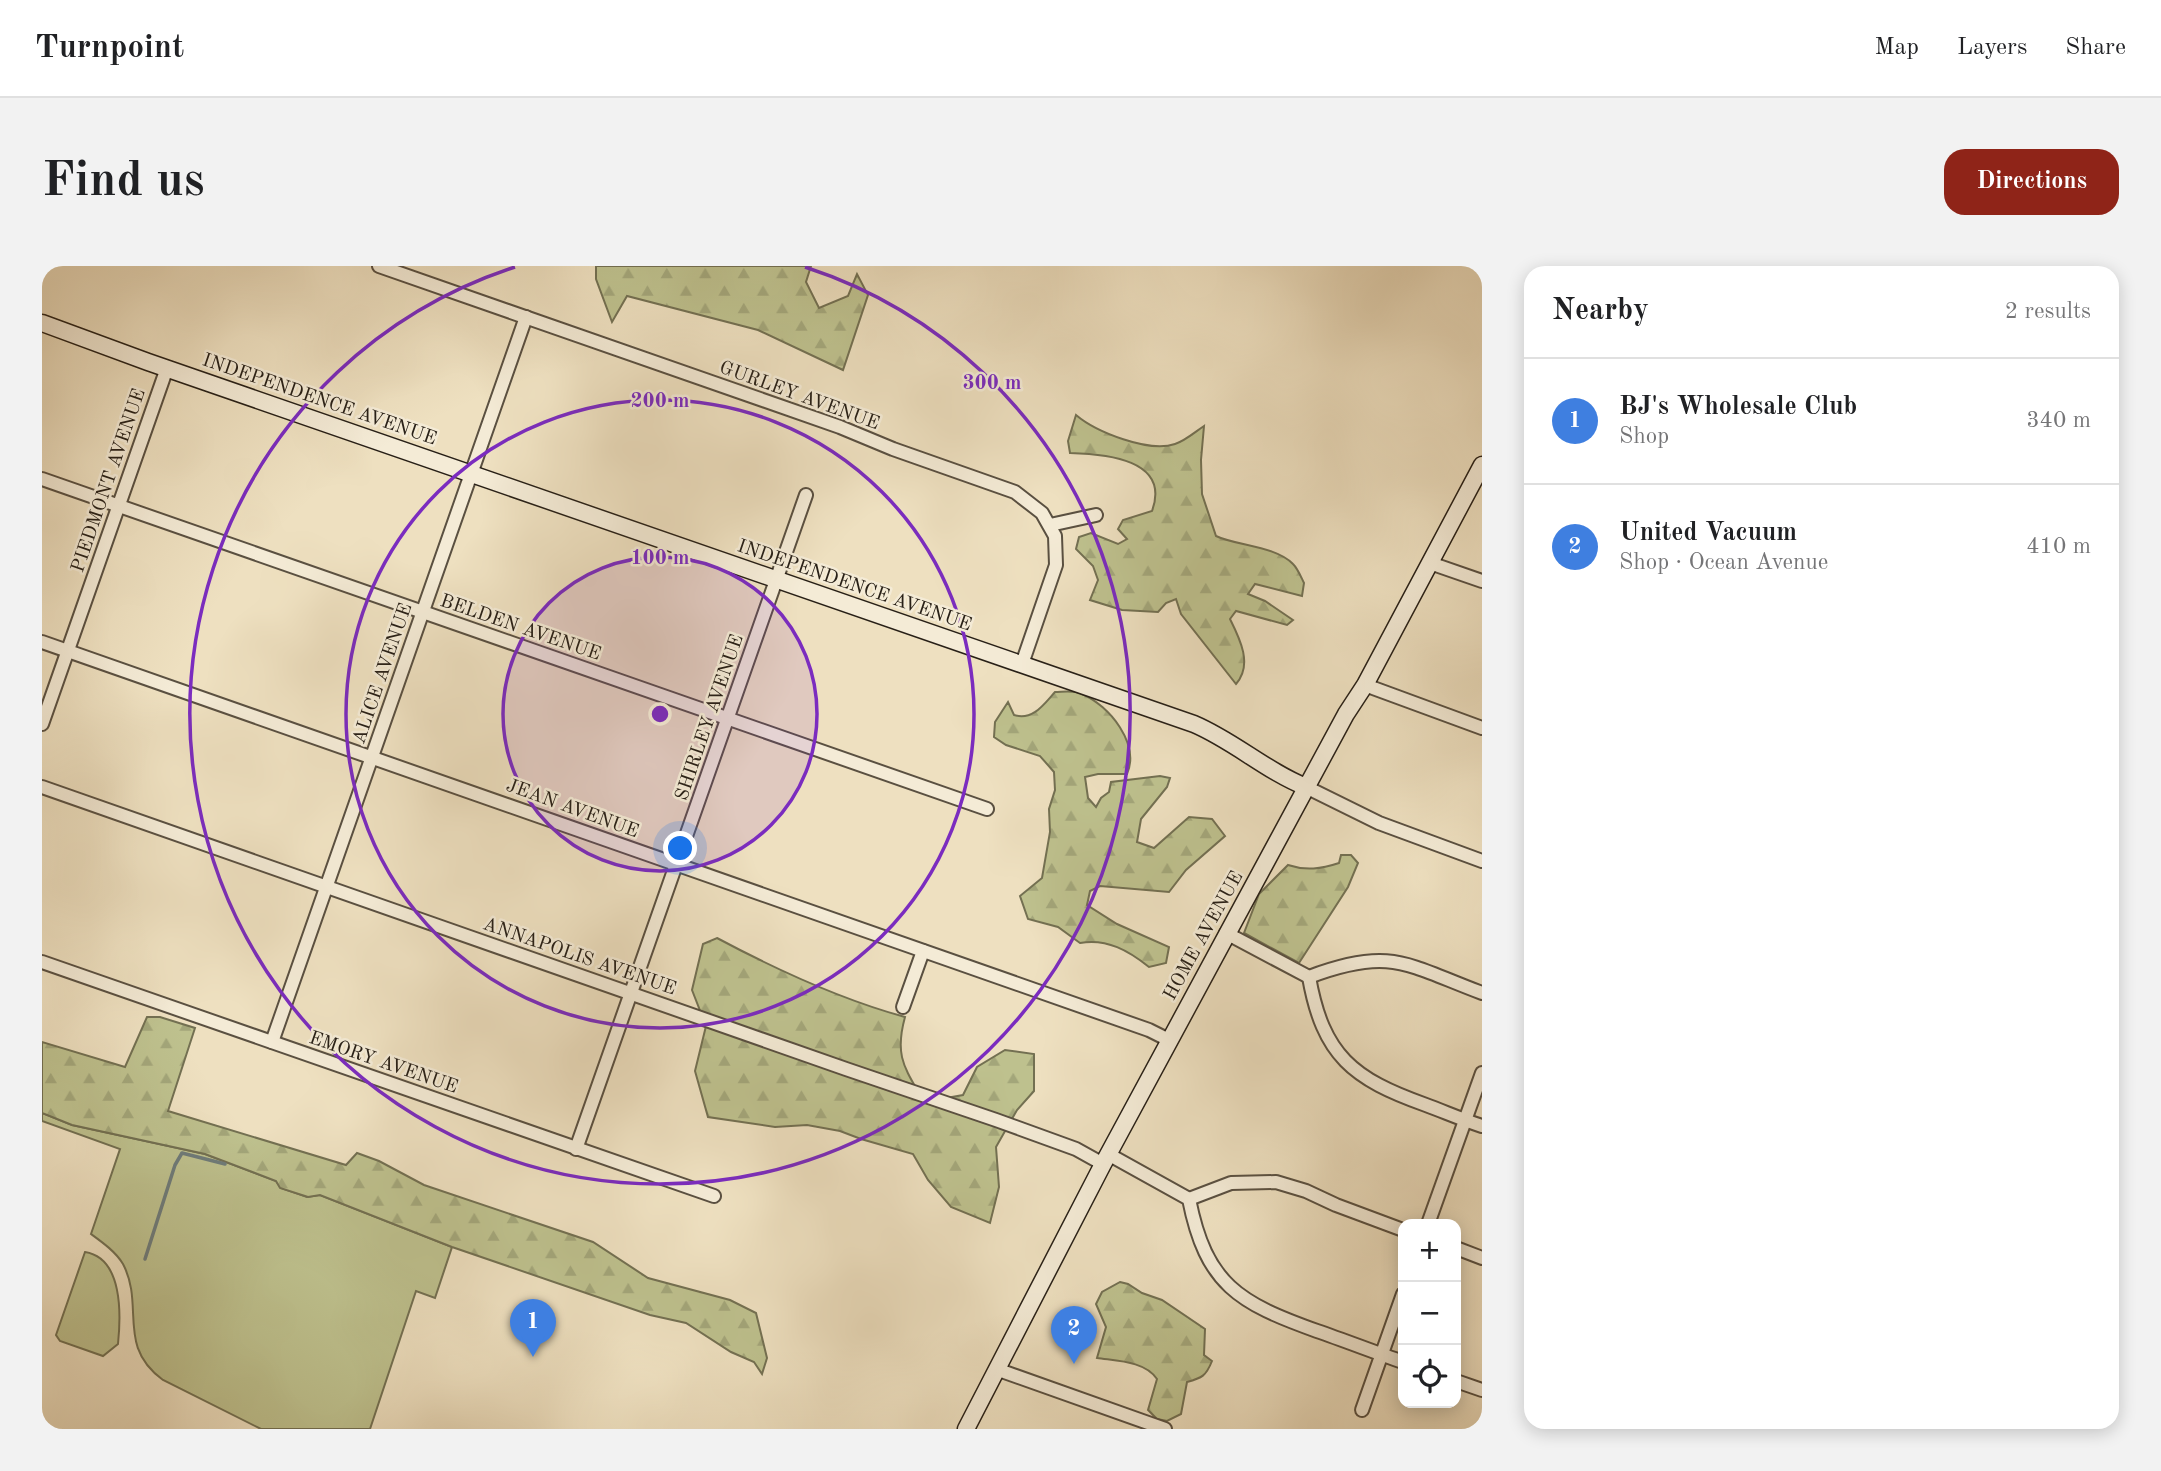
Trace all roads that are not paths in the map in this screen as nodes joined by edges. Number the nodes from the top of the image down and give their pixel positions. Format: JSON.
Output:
{"nodes":[{"id":1,"x":379,"y":266,"type":"edge"},
{"id":2,"x":526,"y":317,"type":"junction"},
{"id":3,"x":42,"y":323,"type":"edge"},
{"id":4,"x":167,"y":368,"type":"junction"},
{"id":5,"x":1482,"y":465,"type":"edge"},
{"id":6,"x":472,"y":474,"type":"junction"},
{"id":7,"x":42,"y":479,"type":"edge"},
{"id":8,"x":806,"y":495,"type":"dead end"},
{"id":9,"x":118,"y":506,"type":"junction"},
{"id":10,"x":1096,"y":515,"type":"dead end"},
{"id":11,"x":1050,"y":525,"type":"junction"},
{"id":12,"x":1430,"y":563,"type":"junction"},
{"id":13,"x":777,"y":579,"type":"junction"},
{"id":14,"x":1482,"y":581,"type":"edge"},
{"id":15,"x":422,"y":613,"type":"junction"},
{"id":16,"x":42,"y":642,"type":"edge"},
{"id":17,"x":68,"y":651,"type":"junction"},
{"id":18,"x":1022,"y":664,"type":"junction"},
{"id":19,"x":1365,"y":685,"type":"junction"},
{"id":20,"x":727,"y":719,"type":"junction"},
{"id":21,"x":42,"y":724,"type":"edge"},
{"id":22,"x":1482,"y":728,"type":"edge"},
{"id":23,"x":372,"y":757,"type":"junction"},
{"id":24,"x":42,"y":787,"type":"edge"},
{"id":25,"x":1306,"y":787,"type":"junction"},
{"id":26,"x":987,"y":809,"type":"dead end"},
{"id":27,"x":1482,"y":861,"type":"edge"},
{"id":28,"x":676,"y":864,"type":"junction"},
{"id":29,"x":326,"y":887,"type":"junction"},
{"id":30,"x":1226,"y":933,"type":"junction"},
{"id":31,"x":923,"y":951,"type":"junction"},
{"id":32,"x":42,"y":962,"type":"edge"},
{"id":33,"x":1309,"y":977,"type":"junction"},
{"id":34,"x":631,"y":993,"type":"junction"},
{"id":35,"x":1482,"y":993,"type":"edge"},
{"id":36,"x":903,"y":1007,"type":"dead end"},
{"id":37,"x":1169,"y":1040,"type":"junction"},
{"id":38,"x":272,"y":1042,"type":"junction"},
{"id":39,"x":1482,"y":1073,"type":"edge"},
{"id":40,"x":1465,"y":1121,"type":"junction"},
{"id":41,"x":1482,"y":1126,"type":"edge"},
{"id":42,"x":576,"y":1149,"type":"junction"},
{"id":43,"x":1105,"y":1159,"type":"junction"},
{"id":44,"x":714,"y":1196,"type":"dead end"},
{"id":45,"x":1189,"y":1199,"type":"junction"},
{"id":46,"x":1430,"y":1219,"type":"edge"},
{"id":47,"x":1398,"y":1228,"type":"edge"},
{"id":48,"x":1461,"y":1250,"type":"edge"},
{"id":49,"x":1482,"y":1258,"type":"edge"},
{"id":50,"x":1398,"y":1309,"type":"edge"},
{"id":51,"x":1382,"y":1355,"type":"junction"},
{"id":52,"x":1398,"y":1360,"type":"edge"},
{"id":53,"x":996,"y":1368,"type":"junction"},
{"id":54,"x":1461,"y":1383,"type":"edge"},
{"id":55,"x":1482,"y":1390,"type":"edge"},
{"id":56,"x":1362,"y":1410,"type":"dead end"},
{"id":57,"x":966,"y":1429,"type":"edge"},
{"id":58,"x":1165,"y":1429,"type":"edge"}],
"edges":[{"from":1,"to":2,"type":"street","name":"GURLEY AVENUE"},
{"from":2,"to":6,"type":"street","name":"ALICE AVENUE"},
{"from":2,"to":11,"type":"street","name":"GURLEY AVENUE"},
{"from":3,"to":4,"type":"street","name":"INDEPENDENCE AVENUE"},
{"from":4,"to":6,"type":"street","name":"INDEPENDENCE AVENUE"},
{"from":4,"to":9,"type":"street","name":"PIEDMONT AVENUE"},
{"from":5,"to":12,"type":"street","name":"HOME AVENUE"},
{"from":6,"to":13,"type":"street","name":"INDEPENDENCE AVENUE"},
{"from":6,"to":15,"type":"street","name":"ALICE AVENUE"},
{"from":7,"to":9,"type":"street","name":"BELDEN AVENUE"},
{"from":8,"to":13,"type":"street","name":"SHIRLEY AVENUE"},
{"from":9,"to":15,"type":"street","name":"BELDEN AVENUE"},
{"from":9,"to":17,"type":"street","name":"PIEDMONT AVENUE"},
{"from":10,"to":11,"type":"street"},
{"from":11,"to":18,"type":"street"},
{"from":12,"to":14,"type":"street"},
{"from":12,"to":19,"type":"street","name":"HOME AVENUE"},
{"from":13,"to":18,"type":"street","name":"INDEPENDENCE AVENUE"},
{"from":13,"to":20,"type":"street","name":"SHIRLEY AVENUE"},
{"from":15,"to":20,"type":"street","name":"BELDEN AVENUE"},
{"from":15,"to":23,"type":"street","name":"ALICE AVENUE"},
{"from":16,"to":17,"type":"street","name":"JEAN AVENUE"},
{"from":17,"to":21,"type":"street","name":"PIEDMONT AVENUE"},
{"from":17,"to":23,"type":"street","name":"JEAN AVENUE"},
{"from":18,"to":25,"type":"street","name":"INDEPENDENCE AVENUE"},
{"from":19,"to":22,"type":"street"},
{"from":19,"to":25,"type":"street","name":"HOME AVENUE"},
{"from":20,"to":26,"type":"street","name":"BELDEN AVENUE"},
{"from":20,"to":28,"type":"street","name":"SHIRLEY AVENUE"},
{"from":23,"to":28,"type":"street","name":"JEAN AVENUE"},
{"from":23,"to":29,"type":"street","name":"ALICE AVENUE"},
{"from":24,"to":29,"type":"street","name":"ANNAPOLIS AVENUE"},
{"from":25,"to":27,"type":"street","name":"INDEPENDENCE AVENUE"},
{"from":25,"to":30,"type":"street","name":"HOME AVENUE"},
{"from":28,"to":31,"type":"street","name":"JEAN AVENUE"},
{"from":28,"to":34,"type":"street","name":"SHIRLEY AVENUE"},
{"from":29,"to":34,"type":"street","name":"ANNAPOLIS AVENUE"},
{"from":29,"to":38,"type":"street","name":"ALICE AVENUE"},
{"from":30,"to":33,"type":"street"},
{"from":30,"to":37,"type":"street","name":"HOME AVENUE"},
{"from":31,"to":36,"type":"street"},
{"from":31,"to":37,"type":"street","name":"JEAN AVENUE"},
{"from":32,"to":38,"type":"street","name":"EMORY AVENUE"},
{"from":33,"to":35,"type":"street"},
{"from":33,"to":40,"type":"street"},
{"from":34,"to":42,"type":"street","name":"SHIRLEY AVENUE"},
{"from":34,"to":43,"type":"street","name":"ANNAPOLIS AVENUE"},
{"from":37,"to":43,"type":"street","name":"HOME AVENUE"},
{"from":38,"to":42,"type":"street","name":"EMORY AVENUE"},
{"from":39,"to":40,"type":"street"},
{"from":40,"to":41,"type":"street"},
{"from":40,"to":46,"type":"street"},
{"from":42,"to":44,"type":"street","name":"EMORY AVENUE"},
{"from":43,"to":45,"type":"street","name":"ANNAPOLIS AVENUE"},
{"from":43,"to":53,"type":"street","name":"HOME AVENUE"},
{"from":45,"to":47,"type":"street"},
{"from":45,"to":51,"type":"street"},
{"from":48,"to":49,"type":"street"},
{"from":50,"to":51,"type":"street"},
{"from":51,"to":52,"type":"street"},
{"from":51,"to":56,"type":"street"},
{"from":53,"to":57,"type":"street","name":"HOME AVENUE"},
{"from":53,"to":58,"type":"street"},
{"from":54,"to":55,"type":"street"}]}
